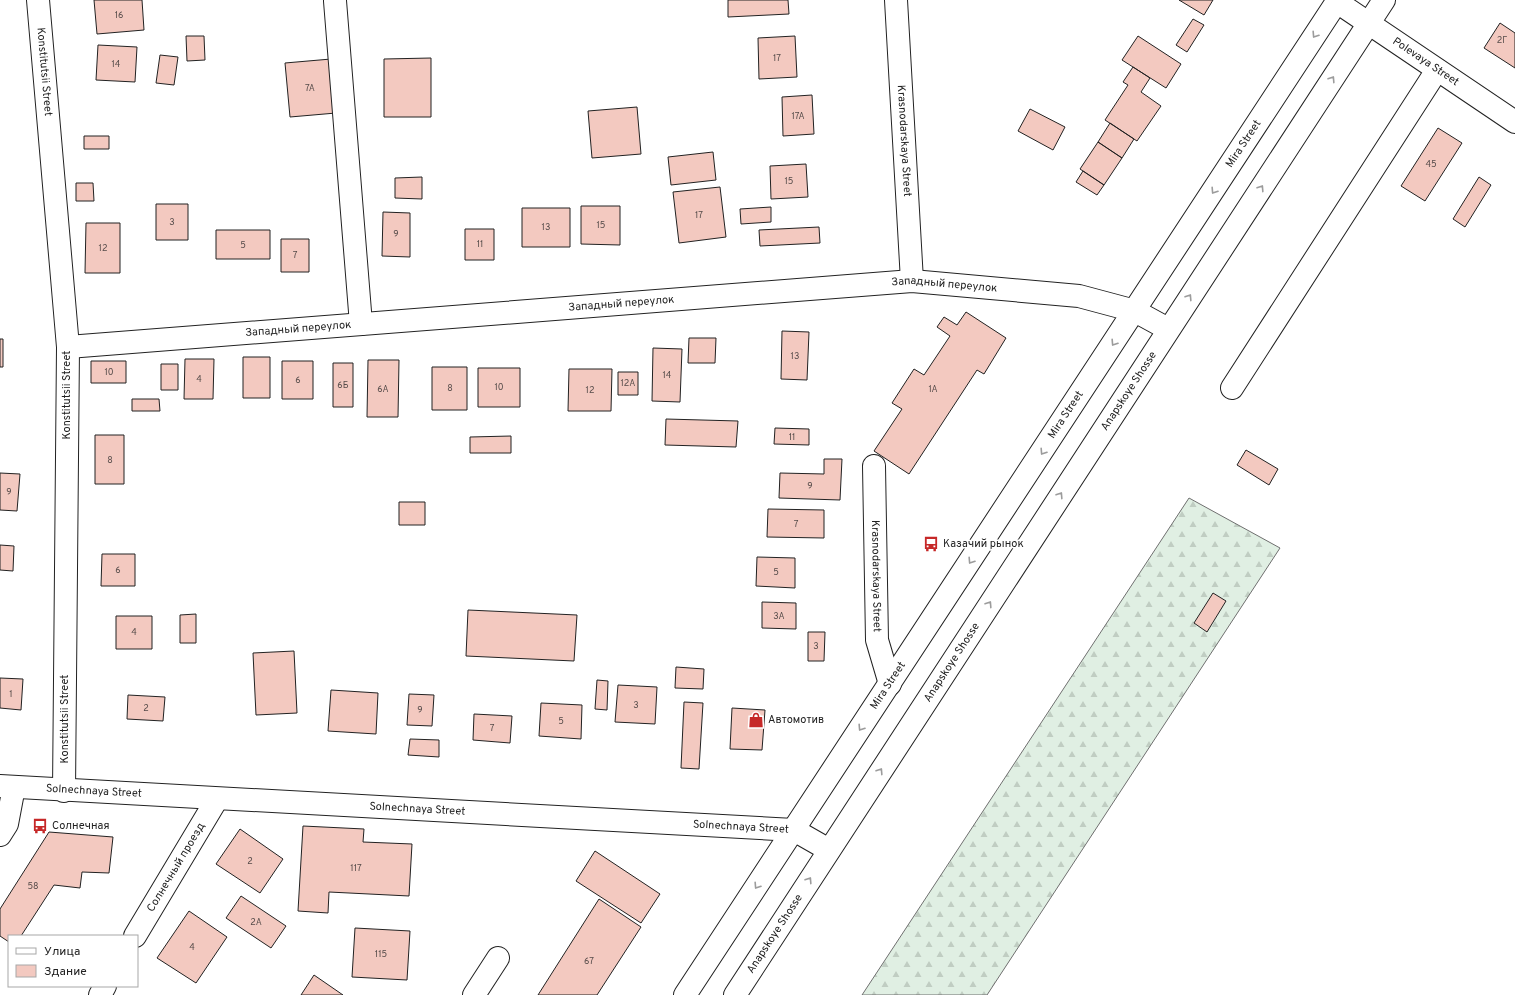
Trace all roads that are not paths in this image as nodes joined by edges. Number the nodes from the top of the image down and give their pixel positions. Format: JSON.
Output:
{"nodes":[{"id":1,"x":38,"y":0,"type":"edge"},
{"id":2,"x":896,"y":0,"type":"edge"},
{"id":3,"x":1384,"y":0,"type":"edge"},
{"id":4,"x":335,"y":1,"type":"edge"},
{"id":5,"x":1338,"y":1,"type":"edge"},
{"id":6,"x":1369,"y":24,"type":"junction"},
{"id":7,"x":1437,"y":70,"type":"junction"},
{"id":8,"x":1515,"y":122,"type":"edge"},
{"id":9,"x":912,"y":281,"type":"junction"},
{"id":10,"x":1135,"y":311,"type":"junction"},
{"id":11,"x":361,"y":324,"type":"junction"},
{"id":12,"x":1168,"y":329,"type":"junction"},
{"id":13,"x":68,"y":347,"type":"junction"},
{"id":14,"x":1232,"y":388,"type":"dead end"},
{"id":15,"x":874,"y":466,"type":"dead end"},
{"id":16,"x":890,"y":684,"type":"junction"},
{"id":17,"x":7,"y":786,"type":"edge"},
{"id":18,"x":64,"y":790,"type":"junction"},
{"id":19,"x":217,"y":799,"type":"junction"},
{"id":20,"x":794,"y":830,"type":"junction"},
{"id":21,"x":0,"y":835,"type":"edge"},
{"id":22,"x":829,"y":850,"type":"junction"},
{"id":23,"x":136,"y":935,"type":"edge"},
{"id":24,"x":498,"y":958,"type":"dead end"},
{"id":25,"x":474,"y":995,"type":"edge"},
{"id":26,"x":685,"y":995,"type":"edge"},
{"id":27,"x":735,"y":995,"type":"edge"}],
"edges":[{"from":1,"to":13,"type":"street","name":"Konstitutsii Street"},
{"from":2,"to":9,"type":"street","name":"Krasnodarskaya Street"},
{"from":3,"to":6,"type":"street"},
{"from":4,"to":11,"type":"street"},
{"from":5,"to":6,"type":"street","name":"Polevaya Street"},
{"from":5,"to":10,"type":"street","name":"Mira Street","one_way":true},
{"from":6,"to":7,"type":"street","name":"Polevaya Street"},
{"from":12,"to":6,"type":"street","one_way":true},
{"from":7,"to":8,"type":"street","name":"Polevaya Street"},
{"from":7,"to":14,"type":"street"},
{"from":9,"to":10,"type":"street","name":"Западный переулок"},
{"from":9,"to":11,"type":"street","name":"Западный переулок"},
{"from":10,"to":12,"type":"street","name":"Западный переулок"},
{"from":10,"to":16,"type":"street","name":"Mira Street","one_way":true},
{"from":11,"to":13,"type":"street","name":"Западный переулок"},
{"from":22,"to":12,"type":"street","name":"Anapskoye Shosse","one_way":true},
{"from":13,"to":18,"type":"street","name":"Konstitutsii Street"},
{"from":15,"to":16,"type":"street","name":"Krasnodarskaya Street"},
{"from":16,"to":20,"type":"street","name":"Mira Street","one_way":true},
{"from":17,"to":18,"type":"street","name":"Solnechnaya Street"},
{"from":17,"to":21,"type":"street"},
{"from":18,"to":19,"type":"street","name":"Solnechnaya Street"},
{"from":19,"to":20,"type":"street","name":"Solnechnaya Street"},
{"from":19,"to":23,"type":"street","name":"Солнечный проезд"},
{"from":20,"to":22,"type":"street","name":"Solnechnaya Street"},
{"from":20,"to":26,"type":"street","one_way":true},
{"from":27,"to":22,"type":"street","name":"Anapskoye Shosse","one_way":true},
{"from":24,"to":25,"type":"street"}]}
